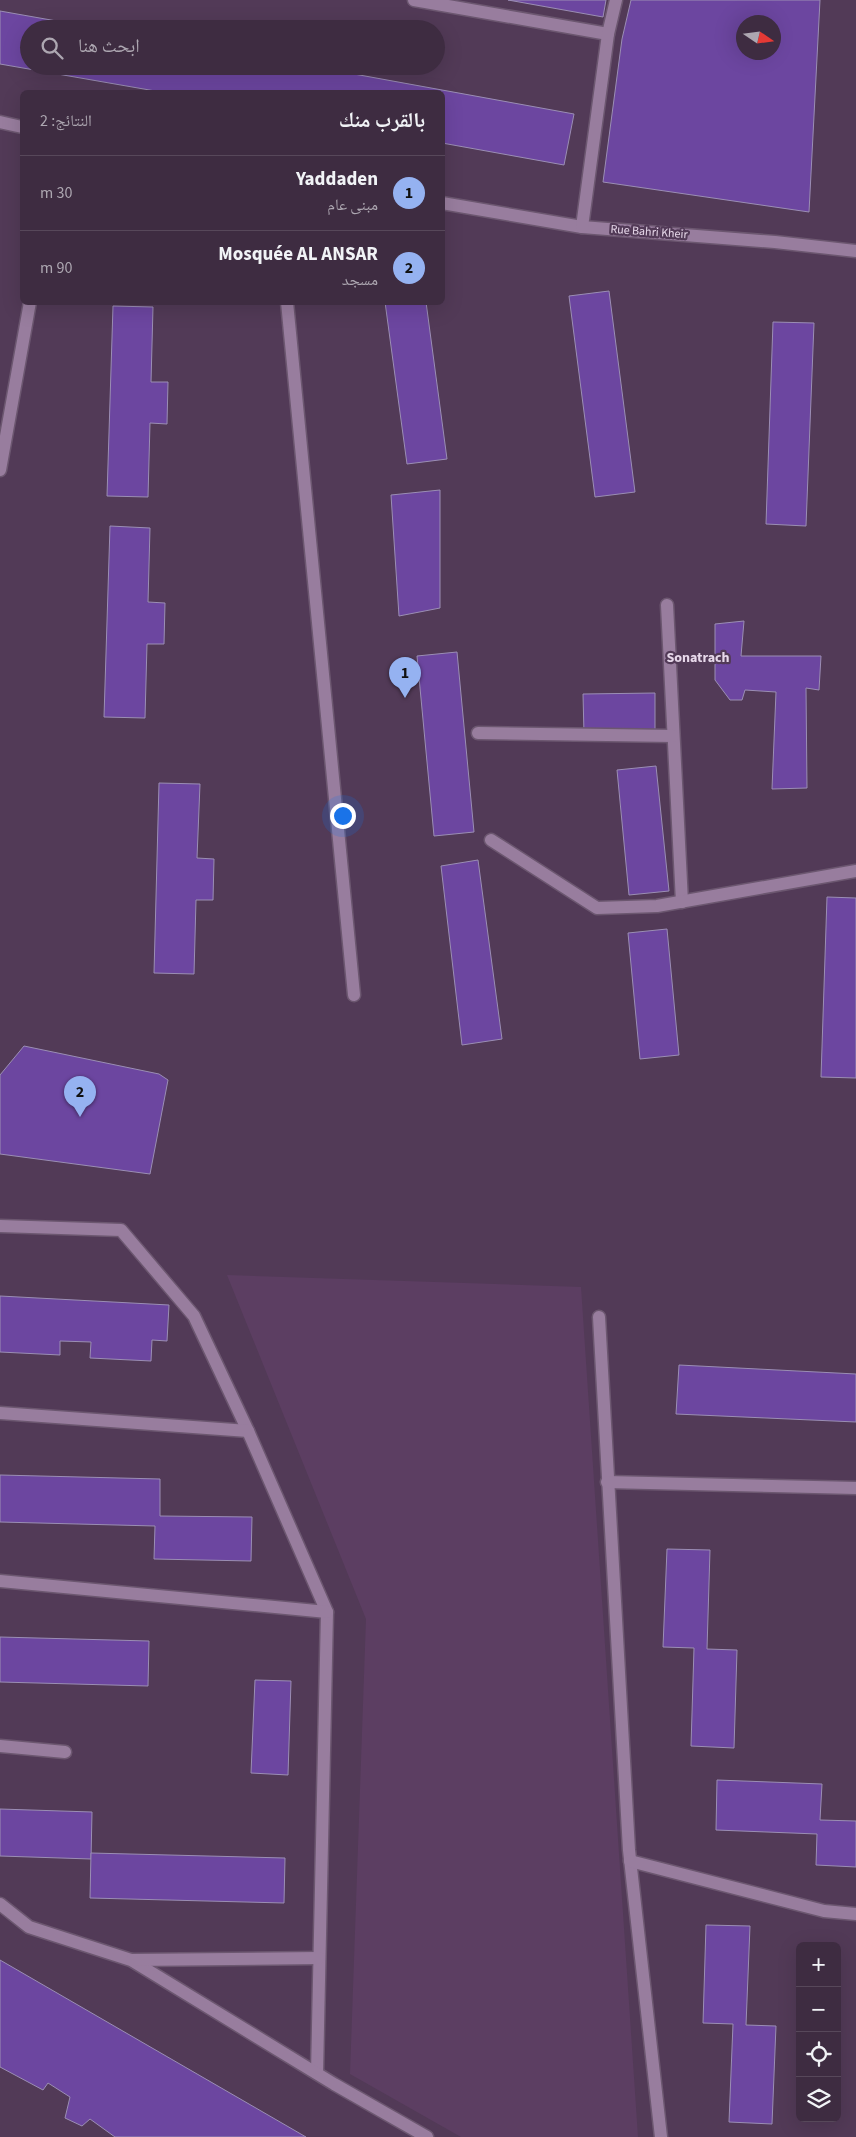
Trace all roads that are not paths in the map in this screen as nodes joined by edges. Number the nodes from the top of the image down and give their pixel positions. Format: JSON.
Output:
{"nodes":[{"id":1,"x":414,"y":0,"type":"edge"},
{"id":2,"x":616,"y":0,"type":"edge"},
{"id":3,"x":608,"y":34,"type":"junction"},
{"id":4,"x":0,"y":122,"type":"edge"},
{"id":5,"x":20,"y":127,"type":"edge"},
{"id":6,"x":445,"y":204,"type":"edge"},
{"id":7,"x":582,"y":227,"type":"junction"},
{"id":8,"x":856,"y":251,"type":"edge"},
{"id":9,"x":29,"y":305,"type":"edge"},
{"id":10,"x":287,"y":305,"type":"edge"},
{"id":11,"x":0,"y":470,"type":"edge"},
{"id":12,"x":667,"y":605,"type":"dead end"},
{"id":13,"x":478,"y":732,"type":"dead end"},
{"id":14,"x":674,"y":736,"type":"junction"},
{"id":15,"x":491,"y":840,"type":"dead end"},
{"id":16,"x":856,"y":871,"type":"edge"},
{"id":17,"x":682,"y":902,"type":"junction"},
{"id":18,"x":354,"y":995,"type":"dead end"},
{"id":19,"x":0,"y":1226,"type":"edge"},
{"id":20,"x":599,"y":1316,"type":"dead end"},
{"id":21,"x":0,"y":1413,"type":"edge"},
{"id":22,"x":248,"y":1431,"type":"junction"},
{"id":23,"x":607,"y":1482,"type":"junction"},
{"id":24,"x":856,"y":1488,"type":"edge"},
{"id":25,"x":0,"y":1582,"type":"edge"},
{"id":26,"x":327,"y":1612,"type":"junction"},
{"id":27,"x":0,"y":1746,"type":"edge"},
{"id":28,"x":66,"y":1752,"type":"dead end"},
{"id":29,"x":630,"y":1861,"type":"junction"},
{"id":30,"x":0,"y":1904,"type":"edge"},
{"id":31,"x":856,"y":1914,"type":"edge"},
{"id":32,"x":319,"y":1958,"type":"junction"},
{"id":33,"x":131,"y":1960,"type":"junction"},
{"id":34,"x":316,"y":2073,"type":"junction"},
{"id":35,"x":427,"y":2137,"type":"edge"},
{"id":36,"x":661,"y":2137,"type":"edge"}],
"edges":[{"from":1,"to":3,"type":"street"},
{"from":2,"to":3,"type":"street"},
{"from":3,"to":7,"type":"street"},
{"from":4,"to":5,"type":"street"},
{"from":6,"to":7,"type":"street","name":"Rue Bahri Kheir"},
{"from":7,"to":8,"type":"street","name":"Rue Bahri Kheir"},
{"from":9,"to":11,"type":"street"},
{"from":10,"to":18,"type":"street"},
{"from":12,"to":14,"type":"street"},
{"from":13,"to":14,"type":"street"},
{"from":14,"to":17,"type":"street"},
{"from":15,"to":17,"type":"street"},
{"from":16,"to":17,"type":"street"},
{"from":19,"to":22,"type":"street"},
{"from":20,"to":23,"type":"street"},
{"from":21,"to":22,"type":"street"},
{"from":22,"to":26,"type":"street"},
{"from":23,"to":24,"type":"street"},
{"from":23,"to":29,"type":"street"},
{"from":25,"to":26,"type":"street"},
{"from":26,"to":32,"type":"street"},
{"from":27,"to":28,"type":"street"},
{"from":29,"to":31,"type":"street"},
{"from":29,"to":36,"type":"street"},
{"from":30,"to":33,"type":"street"},
{"from":32,"to":33,"type":"street"},
{"from":32,"to":34,"type":"street"},
{"from":33,"to":34,"type":"street"},
{"from":34,"to":35,"type":"street"}]}
